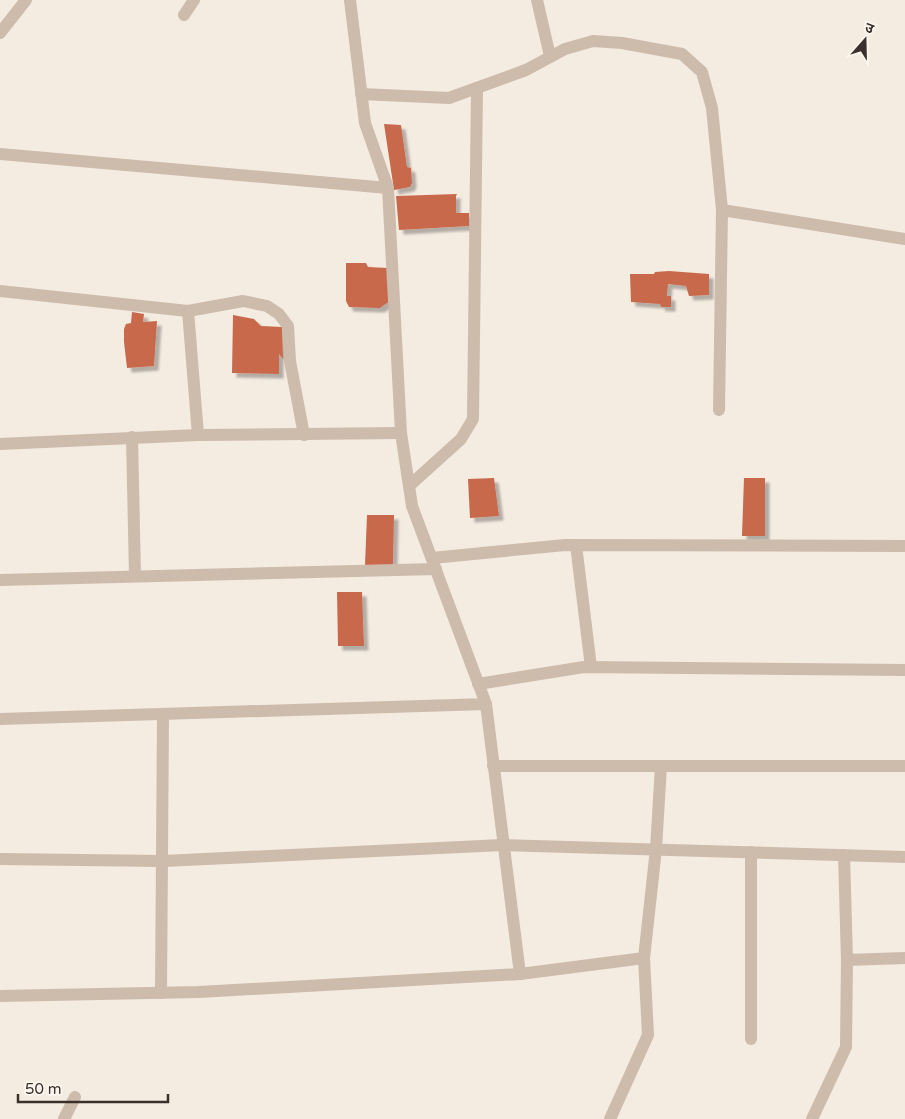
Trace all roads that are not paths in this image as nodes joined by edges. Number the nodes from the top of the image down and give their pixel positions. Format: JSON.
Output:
{"nodes":[{"id":1,"x":26,"y":0,"type":"edge"},
{"id":2,"x":194,"y":0,"type":"edge"},
{"id":3,"x":350,"y":0,"type":"edge"},
{"id":4,"x":537,"y":0,"type":"edge"},
{"id":5,"x":184,"y":15,"type":"dead end"},
{"id":6,"x":0,"y":32,"type":"edge"},
{"id":7,"x":550,"y":56,"type":"junction"},
{"id":8,"x":477,"y":88,"type":"junction"},
{"id":9,"x":361,"y":94,"type":"junction"},
{"id":10,"x":0,"y":154,"type":"edge"},
{"id":11,"x":388,"y":188,"type":"junction"},
{"id":12,"x":722,"y":210,"type":"junction"},
{"id":13,"x":905,"y":239,"type":"edge"},
{"id":14,"x":0,"y":291,"type":"edge"},
{"id":15,"x":188,"y":311,"type":"junction"},
{"id":16,"x":719,"y":410,"type":"dead end"},
{"id":17,"x":401,"y":433,"type":"junction"},
{"id":18,"x":304,"y":435,"type":"junction"},
{"id":19,"x":198,"y":436,"type":"junction"},
{"id":20,"x":132,"y":437,"type":"junction"},
{"id":21,"x":0,"y":444,"type":"edge"},
{"id":22,"x":409,"y":486,"type":"junction"},
{"id":23,"x":576,"y":545,"type":"junction"},
{"id":24,"x":905,"y":546,"type":"edge"},
{"id":25,"x":434,"y":563,"type":"junction"},
{"id":26,"x":135,"y":576,"type":"junction"},
{"id":27,"x":0,"y":580,"type":"edge"},
{"id":28,"x":591,"y":667,"type":"junction"},
{"id":29,"x":905,"y":670,"type":"edge"},
{"id":30,"x":478,"y":684,"type":"junction"},
{"id":31,"x":486,"y":704,"type":"junction"},
{"id":32,"x":163,"y":714,"type":"junction"},
{"id":33,"x":0,"y":719,"type":"edge"},
{"id":34,"x":493,"y":766,"type":"junction"},
{"id":35,"x":661,"y":766,"type":"junction"},
{"id":36,"x":905,"y":766,"type":"edge"},
{"id":37,"x":503,"y":845,"type":"junction"},
{"id":38,"x":656,"y":849,"type":"junction"},
{"id":39,"x":751,"y":852,"type":"junction"},
{"id":40,"x":844,"y":855,"type":"junction"},
{"id":41,"x":905,"y":857,"type":"edge"},
{"id":42,"x":0,"y":859,"type":"edge"},
{"id":43,"x":163,"y":861,"type":"junction"},
{"id":44,"x":644,"y":958,"type":"junction"},
{"id":45,"x":905,"y":958,"type":"edge"},
{"id":46,"x":847,"y":960,"type":"junction"},
{"id":47,"x":520,"y":974,"type":"junction"},
{"id":48,"x":161,"y":993,"type":"junction"},
{"id":49,"x":0,"y":996,"type":"edge"},
{"id":50,"x":751,"y":1039,"type":"dead end"},
{"id":51,"x":75,"y":1097,"type":"dead end"},
{"id":52,"x":64,"y":1119,"type":"edge"},
{"id":53,"x":610,"y":1119,"type":"edge"},
{"id":54,"x":812,"y":1119,"type":"edge"}],
"edges":[{"from":1,"to":6,"type":"street"},
{"from":2,"to":5,"type":"street"},
{"from":3,"to":9,"type":"street"},
{"from":4,"to":7,"type":"street"},
{"from":7,"to":8,"type":"street"},
{"from":7,"to":12,"type":"street"},
{"from":8,"to":9,"type":"street"},
{"from":8,"to":22,"type":"street"},
{"from":9,"to":11,"type":"street"},
{"from":10,"to":11,"type":"street"},
{"from":11,"to":17,"type":"street"},
{"from":12,"to":13,"type":"street"},
{"from":12,"to":16,"type":"street"},
{"from":14,"to":15,"type":"street"},
{"from":15,"to":18,"type":"street"},
{"from":15,"to":19,"type":"street"},
{"from":17,"to":18,"type":"street"},
{"from":17,"to":22,"type":"street"},
{"from":18,"to":19,"type":"street"},
{"from":19,"to":20,"type":"street"},
{"from":20,"to":21,"type":"street"},
{"from":20,"to":26,"type":"street"},
{"from":22,"to":25,"type":"street"},
{"from":23,"to":24,"type":"street"},
{"from":23,"to":25,"type":"street"},
{"from":23,"to":28,"type":"street"},
{"from":25,"to":26,"type":"street"},
{"from":25,"to":30,"type":"street"},
{"from":26,"to":27,"type":"street"},
{"from":28,"to":29,"type":"street"},
{"from":28,"to":30,"type":"street"},
{"from":30,"to":31,"type":"street"},
{"from":31,"to":32,"type":"street"},
{"from":31,"to":34,"type":"street"},
{"from":32,"to":33,"type":"street"},
{"from":32,"to":43,"type":"street"},
{"from":34,"to":35,"type":"street"},
{"from":34,"to":37,"type":"street"},
{"from":35,"to":36,"type":"street"},
{"from":35,"to":38,"type":"street"},
{"from":37,"to":38,"type":"street"},
{"from":37,"to":43,"type":"street"},
{"from":37,"to":47,"type":"street"},
{"from":38,"to":39,"type":"street"},
{"from":38,"to":44,"type":"street"},
{"from":39,"to":40,"type":"street"},
{"from":39,"to":50,"type":"street"},
{"from":40,"to":41,"type":"street"},
{"from":40,"to":46,"type":"street"},
{"from":42,"to":43,"type":"street"},
{"from":43,"to":48,"type":"street"},
{"from":44,"to":47,"type":"street"},
{"from":44,"to":53,"type":"street"},
{"from":45,"to":46,"type":"street"},
{"from":46,"to":54,"type":"street"},
{"from":47,"to":48,"type":"street"},
{"from":48,"to":49,"type":"street"},
{"from":51,"to":52,"type":"street"}]}
